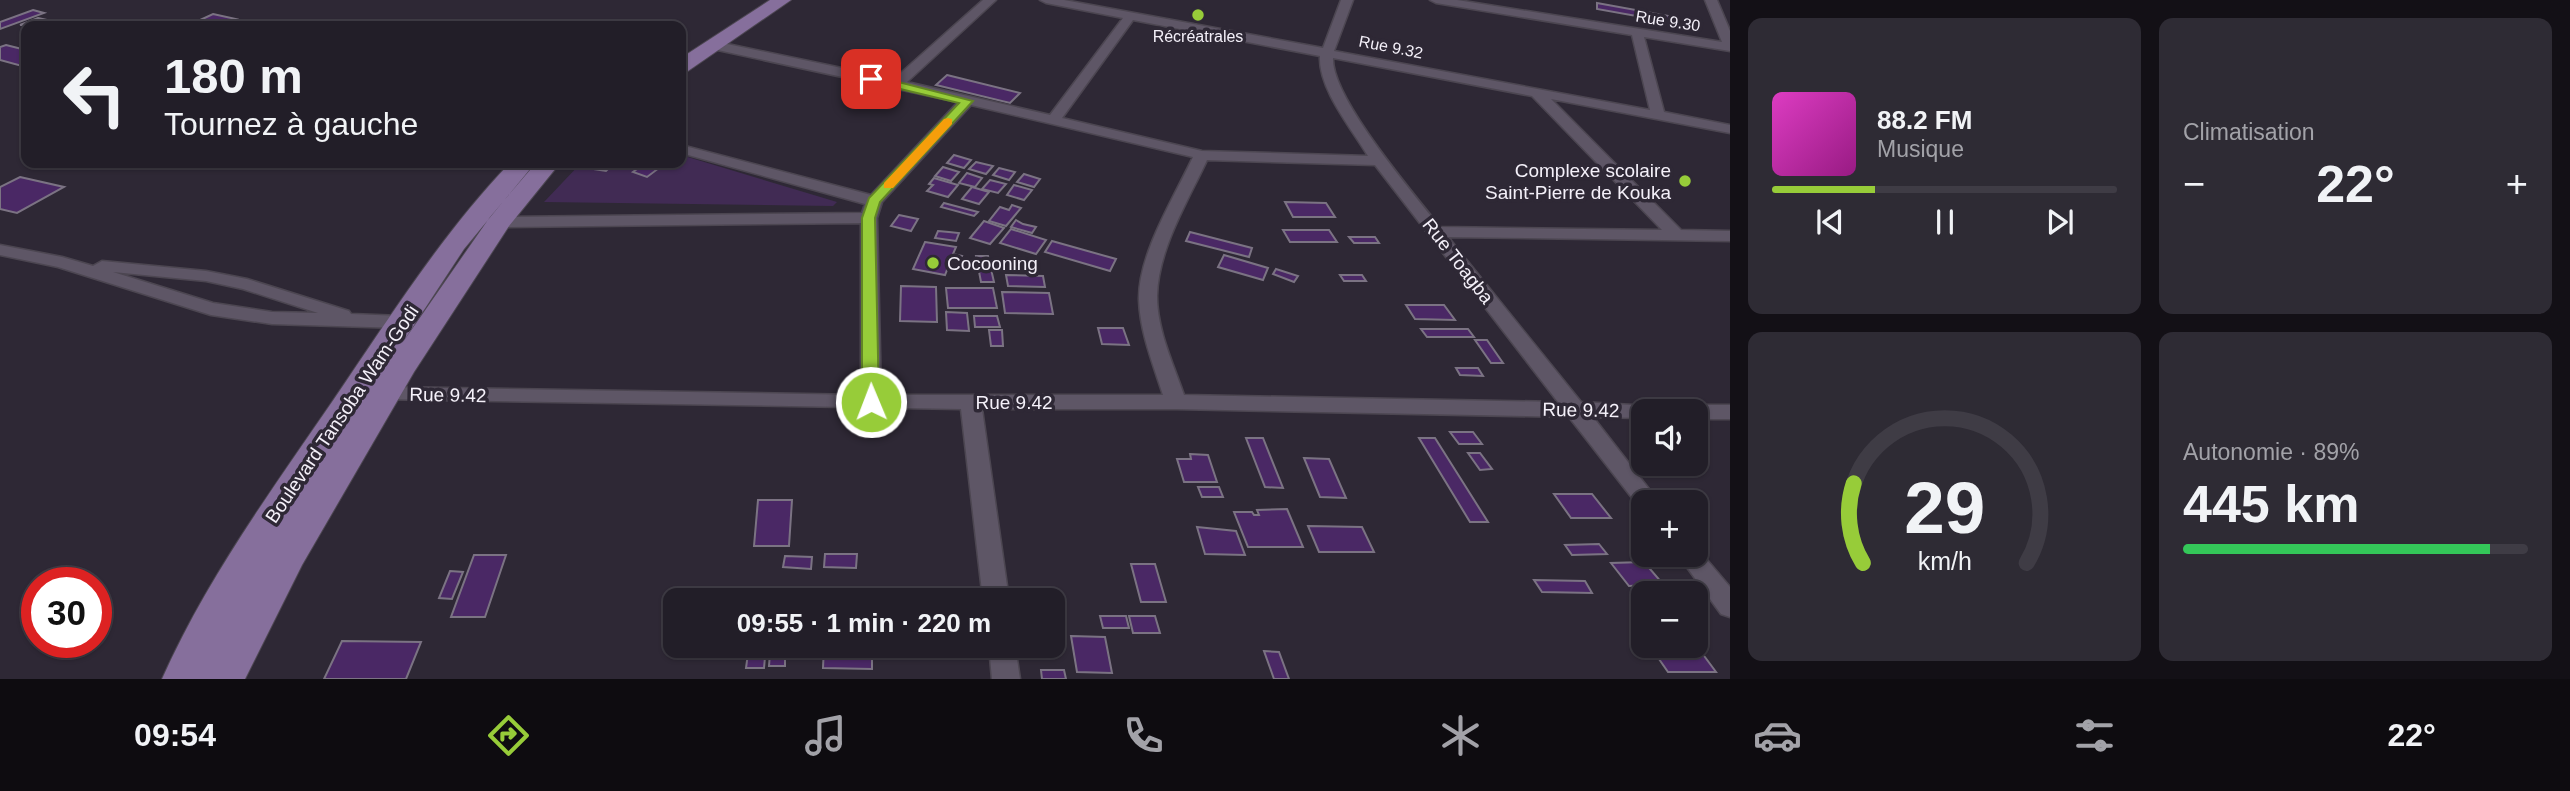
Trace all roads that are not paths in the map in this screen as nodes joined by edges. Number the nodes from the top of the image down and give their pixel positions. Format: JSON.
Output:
{"nodes":[{"id":1,"x":760,"y":0,"type":"edge"},
{"id":2,"x":782,"y":0,"type":"edge"},
{"id":3,"x":990,"y":0,"type":"edge"},
{"id":4,"x":1347,"y":0,"type":"edge"},
{"id":5,"x":1436,"y":0,"type":"edge"},
{"id":6,"x":1711,"y":0,"type":"edge"},
{"id":7,"x":1054,"y":1,"type":"edge"},
{"id":8,"x":1130,"y":16,"type":"junction"},
{"id":9,"x":1637,"y":32,"type":"junction"},
{"id":10,"x":713,"y":45,"type":"junction"},
{"id":11,"x":1730,"y":46,"type":"edge"},
{"id":12,"x":686,"y":48,"type":"edge"},
{"id":13,"x":1326,"y":53,"type":"junction"},
{"id":14,"x":686,"y":64,"type":"edge"},
{"id":15,"x":897,"y":84,"type":"junction"},
{"id":16,"x":1536,"y":92,"type":"junction"},
{"id":17,"x":967,"y":101,"type":"junction"},
{"id":18,"x":1658,"y":115,"type":"junction"},
{"id":19,"x":1052,"y":121,"type":"junction"},
{"id":20,"x":1730,"y":129,"type":"edge"},
{"id":21,"x":686,"y":150,"type":"edge"},
{"id":22,"x":1202,"y":155,"type":"junction"},
{"id":23,"x":1380,"y":161,"type":"junction"},
{"id":24,"x":519,"y":168,"type":"edge"},
{"id":25,"x":544,"y":168,"type":"edge"},
{"id":26,"x":874,"y":201,"type":"junction"},
{"id":27,"x":869,"y":218,"type":"junction"},
{"id":28,"x":499,"y":222,"type":"junction"},
{"id":29,"x":1436,"y":232,"type":"junction"},
{"id":30,"x":1677,"y":236,"type":"junction"},
{"id":31,"x":1730,"y":236,"type":"edge"},
{"id":32,"x":0,"y":250,"type":"edge"},
{"id":33,"x":62,"y":262,"type":"junction"},
{"id":34,"x":360,"y":320,"type":"junction"},
{"id":35,"x":401,"y":322,"type":"junction"},
{"id":36,"x":386,"y":394,"type":"junction"},
{"id":37,"x":871,"y":402,"type":"junction"},
{"id":38,"x":971,"y":402,"type":"junction"},
{"id":39,"x":1176,"y":402,"type":"junction"},
{"id":40,"x":1576,"y":410,"type":"junction"},
{"id":41,"x":1631,"y":411,"type":"edge"},
{"id":42,"x":1708,"y":412,"type":"edge"},
{"id":43,"x":1730,"y":412,"type":"edge"},
{"id":44,"x":1639,"y":490,"type":"edge"},
{"id":45,"x":1699,"y":567,"type":"edge"},
{"id":46,"x":994,"y":588,"type":"edge"},
{"id":47,"x":1730,"y":606,"type":"edge"},
{"id":48,"x":1003,"y":658,"type":"edge"},
{"id":49,"x":183,"y":679,"type":"edge"},
{"id":50,"x":224,"y":679,"type":"edge"},
{"id":51,"x":1006,"y":679,"type":"edge"}],
"edges":[{"from":1,"to":12,"type":"main road"},
{"from":2,"to":10,"type":"main road"},
{"from":3,"to":15,"type":"street"},
{"from":4,"to":13,"type":"street"},
{"from":5,"to":9,"type":"street","name":"Rue 9.30"},
{"from":6,"to":11,"type":"street"},
{"from":7,"to":8,"type":"street","name":"Rue 9.32"},
{"from":8,"to":13,"type":"street","name":"Rue 9.32"},
{"from":8,"to":19,"type":"street"},
{"from":9,"to":11,"type":"street","name":"Rue 9.30"},
{"from":9,"to":18,"type":"street"},
{"from":10,"to":14,"type":"main road"},
{"from":10,"to":15,"type":"street"},
{"from":13,"to":16,"type":"street","name":"Rue 9.32"},
{"from":13,"to":23,"type":"street","name":"Rue Toagba"},
{"from":15,"to":17,"type":"street"},
{"from":16,"to":18,"type":"street","name":"Rue 9.32"},
{"from":16,"to":30,"type":"street"},
{"from":17,"to":19,"type":"street"},
{"from":17,"to":26,"type":"street"},
{"from":18,"to":20,"type":"street","name":"Rue 9.32"},
{"from":19,"to":22,"type":"street"},
{"from":21,"to":26,"type":"street"},
{"from":22,"to":23,"type":"street"},
{"from":22,"to":39,"type":"street"},
{"from":23,"to":29,"type":"street","name":"Rue Toagba"},
{"from":24,"to":35,"type":"main road","name":"Boulevard Tansoba Wam-Godi"},
{"from":25,"to":28,"type":"main road","name":"Boulevard Tansoba Wam-Godi"},
{"from":26,"to":27,"type":"street"},
{"from":27,"to":28,"type":"street"},
{"from":27,"to":37,"type":"street"},
{"from":28,"to":36,"type":"main road","name":"Boulevard Tansoba Wam-Godi"},
{"from":29,"to":30,"type":"street"},
{"from":29,"to":40,"type":"street","name":"Rue Toagba"},
{"from":30,"to":31,"type":"street"},
{"from":32,"to":33,"type":"street"},
{"from":33,"to":34,"type":"street"},
{"from":33,"to":34,"type":"street"},
{"from":34,"to":35,"type":"street"},
{"from":35,"to":49,"type":"main road","name":"Boulevard Tansoba Wam-Godi"},
{"from":36,"to":37,"type":"street","name":"Rue 9.42"},
{"from":36,"to":50,"type":"main road","name":"Boulevard Tansoba Wam-Godi"},
{"from":37,"to":38,"type":"street","name":"Rue 9.42"},
{"from":38,"to":39,"type":"street","name":"Rue 9.42"},
{"from":38,"to":46,"type":"street"},
{"from":39,"to":40,"type":"street","name":"Rue 9.42"},
{"from":40,"to":41,"type":"street","name":"Rue 9.42"},
{"from":40,"to":44,"type":"street","name":"Rue Toagba"},
{"from":42,"to":43,"type":"street"},
{"from":45,"to":47,"type":"street"},
{"from":48,"to":51,"type":"street"}]}
